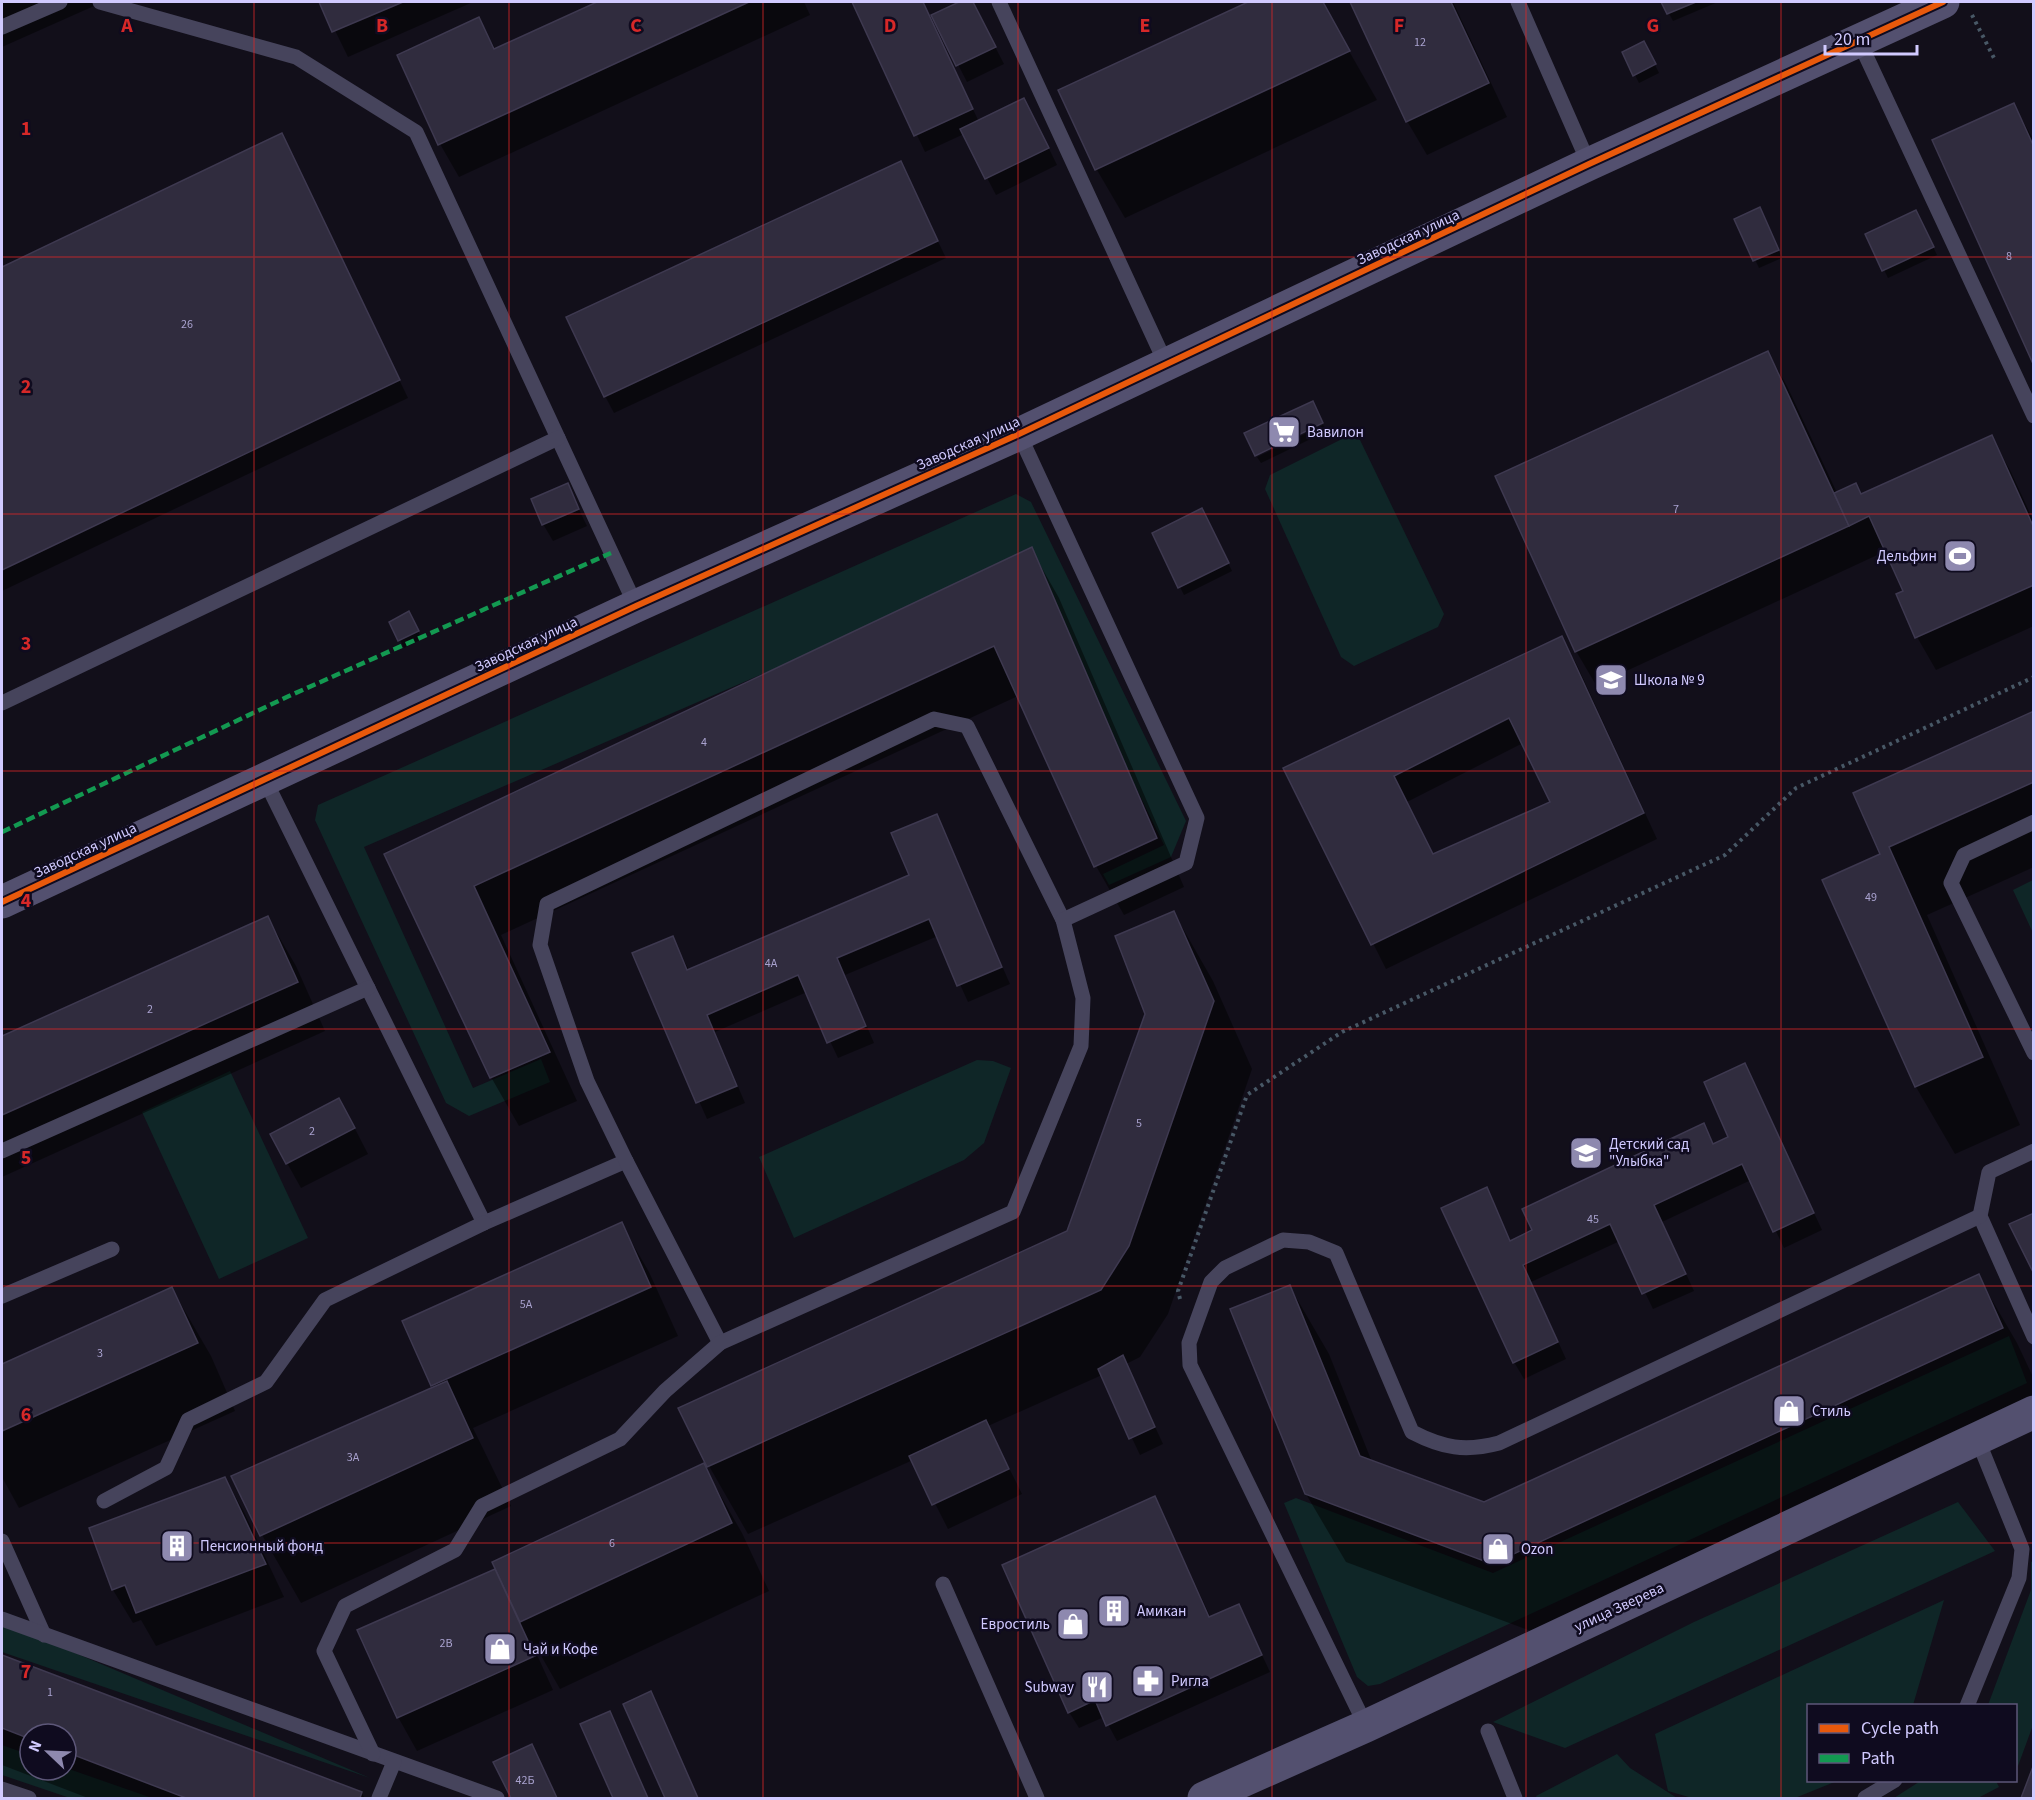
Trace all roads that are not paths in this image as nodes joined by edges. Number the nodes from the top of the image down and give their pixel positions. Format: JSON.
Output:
{"nodes":[{"id":1,"x":60,"y":2,"type":"edge"},
{"id":2,"x":100,"y":2,"type":"edge"},
{"id":3,"x":999,"y":2,"type":"edge"},
{"id":4,"x":1518,"y":2,"type":"edge"},
{"id":5,"x":1956,"y":6,"type":"edge"},
{"id":6,"x":2,"y":27,"type":"edge"},
{"id":7,"x":1859,"y":41,"type":"junction"},
{"id":8,"x":1589,"y":164,"type":"junction"},
{"id":9,"x":1166,"y":364,"type":"junction"},
{"id":10,"x":2034,"y":416,"type":"edge"},
{"id":11,"x":1019,"y":434,"type":"junction"},
{"id":12,"x":558,"y":438,"type":"junction"},
{"id":13,"x":636,"y":606,"type":"junction"},
{"id":14,"x":2,"y":703,"type":"edge"},
{"id":15,"x":265,"y":780,"type":"junction"},
{"id":16,"x":2034,"y":822,"type":"edge"},
{"id":17,"x":2,"y":902,"type":"edge"},
{"id":18,"x":1063,"y":920,"type":"junction"},
{"id":19,"x":368,"y":987,"type":"junction"},
{"id":20,"x":2034,"y":1053,"type":"edge"},
{"id":21,"x":2,"y":1151,"type":"edge"},
{"id":22,"x":2034,"y":1151,"type":"edge"},
{"id":23,"x":626,"y":1161,"type":"junction"},
{"id":24,"x":1980,"y":1216,"type":"junction"},
{"id":25,"x":484,"y":1223,"type":"junction"},
{"id":26,"x":112,"y":1249,"type":"dead end"},
{"id":27,"x":2,"y":1296,"type":"edge"},
{"id":28,"x":2034,"y":1337,"type":"edge"},
{"id":29,"x":720,"y":1343,"type":"junction"},
{"id":30,"x":2034,"y":1412,"type":"edge"},
{"id":31,"x":1977,"y":1438,"type":"junction"},
{"id":32,"x":104,"y":1501,"type":"dead end"},
{"id":33,"x":2,"y":1541,"type":"edge"},
{"id":34,"x":943,"y":1584,"type":"dead end"},
{"id":35,"x":2,"y":1619,"type":"edge"},
{"id":36,"x":44,"y":1635,"type":"junction"},
{"id":37,"x":1968,"y":1704,"type":"edge"},
{"id":38,"x":1366,"y":1726,"type":"junction"},
{"id":39,"x":1488,"y":1731,"type":"dead end"},
{"id":40,"x":373,"y":1754,"type":"junction"},
{"id":41,"x":392,"y":1761,"type":"junction"},
{"id":42,"x":1892,"y":1782,"type":"edge"},
{"id":43,"x":2,"y":1789,"type":"edge"},
{"id":44,"x":29,"y":1798,"type":"edge"},
{"id":45,"x":379,"y":1798,"type":"edge"},
{"id":46,"x":497,"y":1798,"type":"edge"},
{"id":47,"x":1037,"y":1798,"type":"edge"},
{"id":48,"x":1208,"y":1798,"type":"edge"},
{"id":49,"x":1515,"y":1798,"type":"edge"},
{"id":50,"x":1865,"y":1798,"type":"edge"}],
"edges":[{"from":1,"to":6,"type":"lane"},
{"from":2,"to":12,"type":"lane"},
{"from":3,"to":9,"type":"lane"},
{"from":4,"to":8,"type":"lane"},
{"from":5,"to":7,"type":"street","name":"Заводская улица"},
{"from":7,"to":8,"type":"street","name":"Заводская улица"},
{"from":7,"to":10,"type":"lane"},
{"from":8,"to":9,"type":"street","name":"Заводская улица"},
{"from":9,"to":11,"type":"street","name":"Заводская улица"},
{"from":11,"to":13,"type":"street","name":"Заводская улица"},
{"from":11,"to":18,"type":"lane"},
{"from":12,"to":13,"type":"lane"},
{"from":12,"to":14,"type":"lane"},
{"from":13,"to":15,"type":"street","name":"Заводская улица"},
{"from":15,"to":17,"type":"street","name":"Заводская улица"},
{"from":15,"to":19,"type":"lane"},
{"from":16,"to":20,"type":"lane"},
{"from":18,"to":23,"type":"lane"},
{"from":18,"to":29,"type":"lane"},
{"from":19,"to":21,"type":"lane"},
{"from":19,"to":25,"type":"lane"},
{"from":22,"to":24,"type":"lane"},
{"from":23,"to":25,"type":"lane"},
{"from":23,"to":29,"type":"lane"},
{"from":24,"to":28,"type":"lane"},
{"from":24,"to":38,"type":"lane"},
{"from":25,"to":32,"type":"lane"},
{"from":26,"to":27,"type":"lane"},
{"from":29,"to":40,"type":"lane"},
{"from":30,"to":31,"type":"street","name":"улица Зверева"},
{"from":31,"to":37,"type":"lane"},
{"from":31,"to":38,"type":"street","name":"улица Зверева"},
{"from":33,"to":36,"type":"lane"},
{"from":34,"to":47,"type":"lane"},
{"from":35,"to":36,"type":"lane"},
{"from":36,"to":40,"type":"lane"},
{"from":38,"to":48,"type":"street","name":"улица Зверева"},
{"from":39,"to":49,"type":"lane"},
{"from":40,"to":41,"type":"lane"},
{"from":41,"to":45,"type":"lane"},
{"from":41,"to":46,"type":"lane"},
{"from":42,"to":50,"type":"lane"},
{"from":43,"to":44,"type":"lane"}]}
